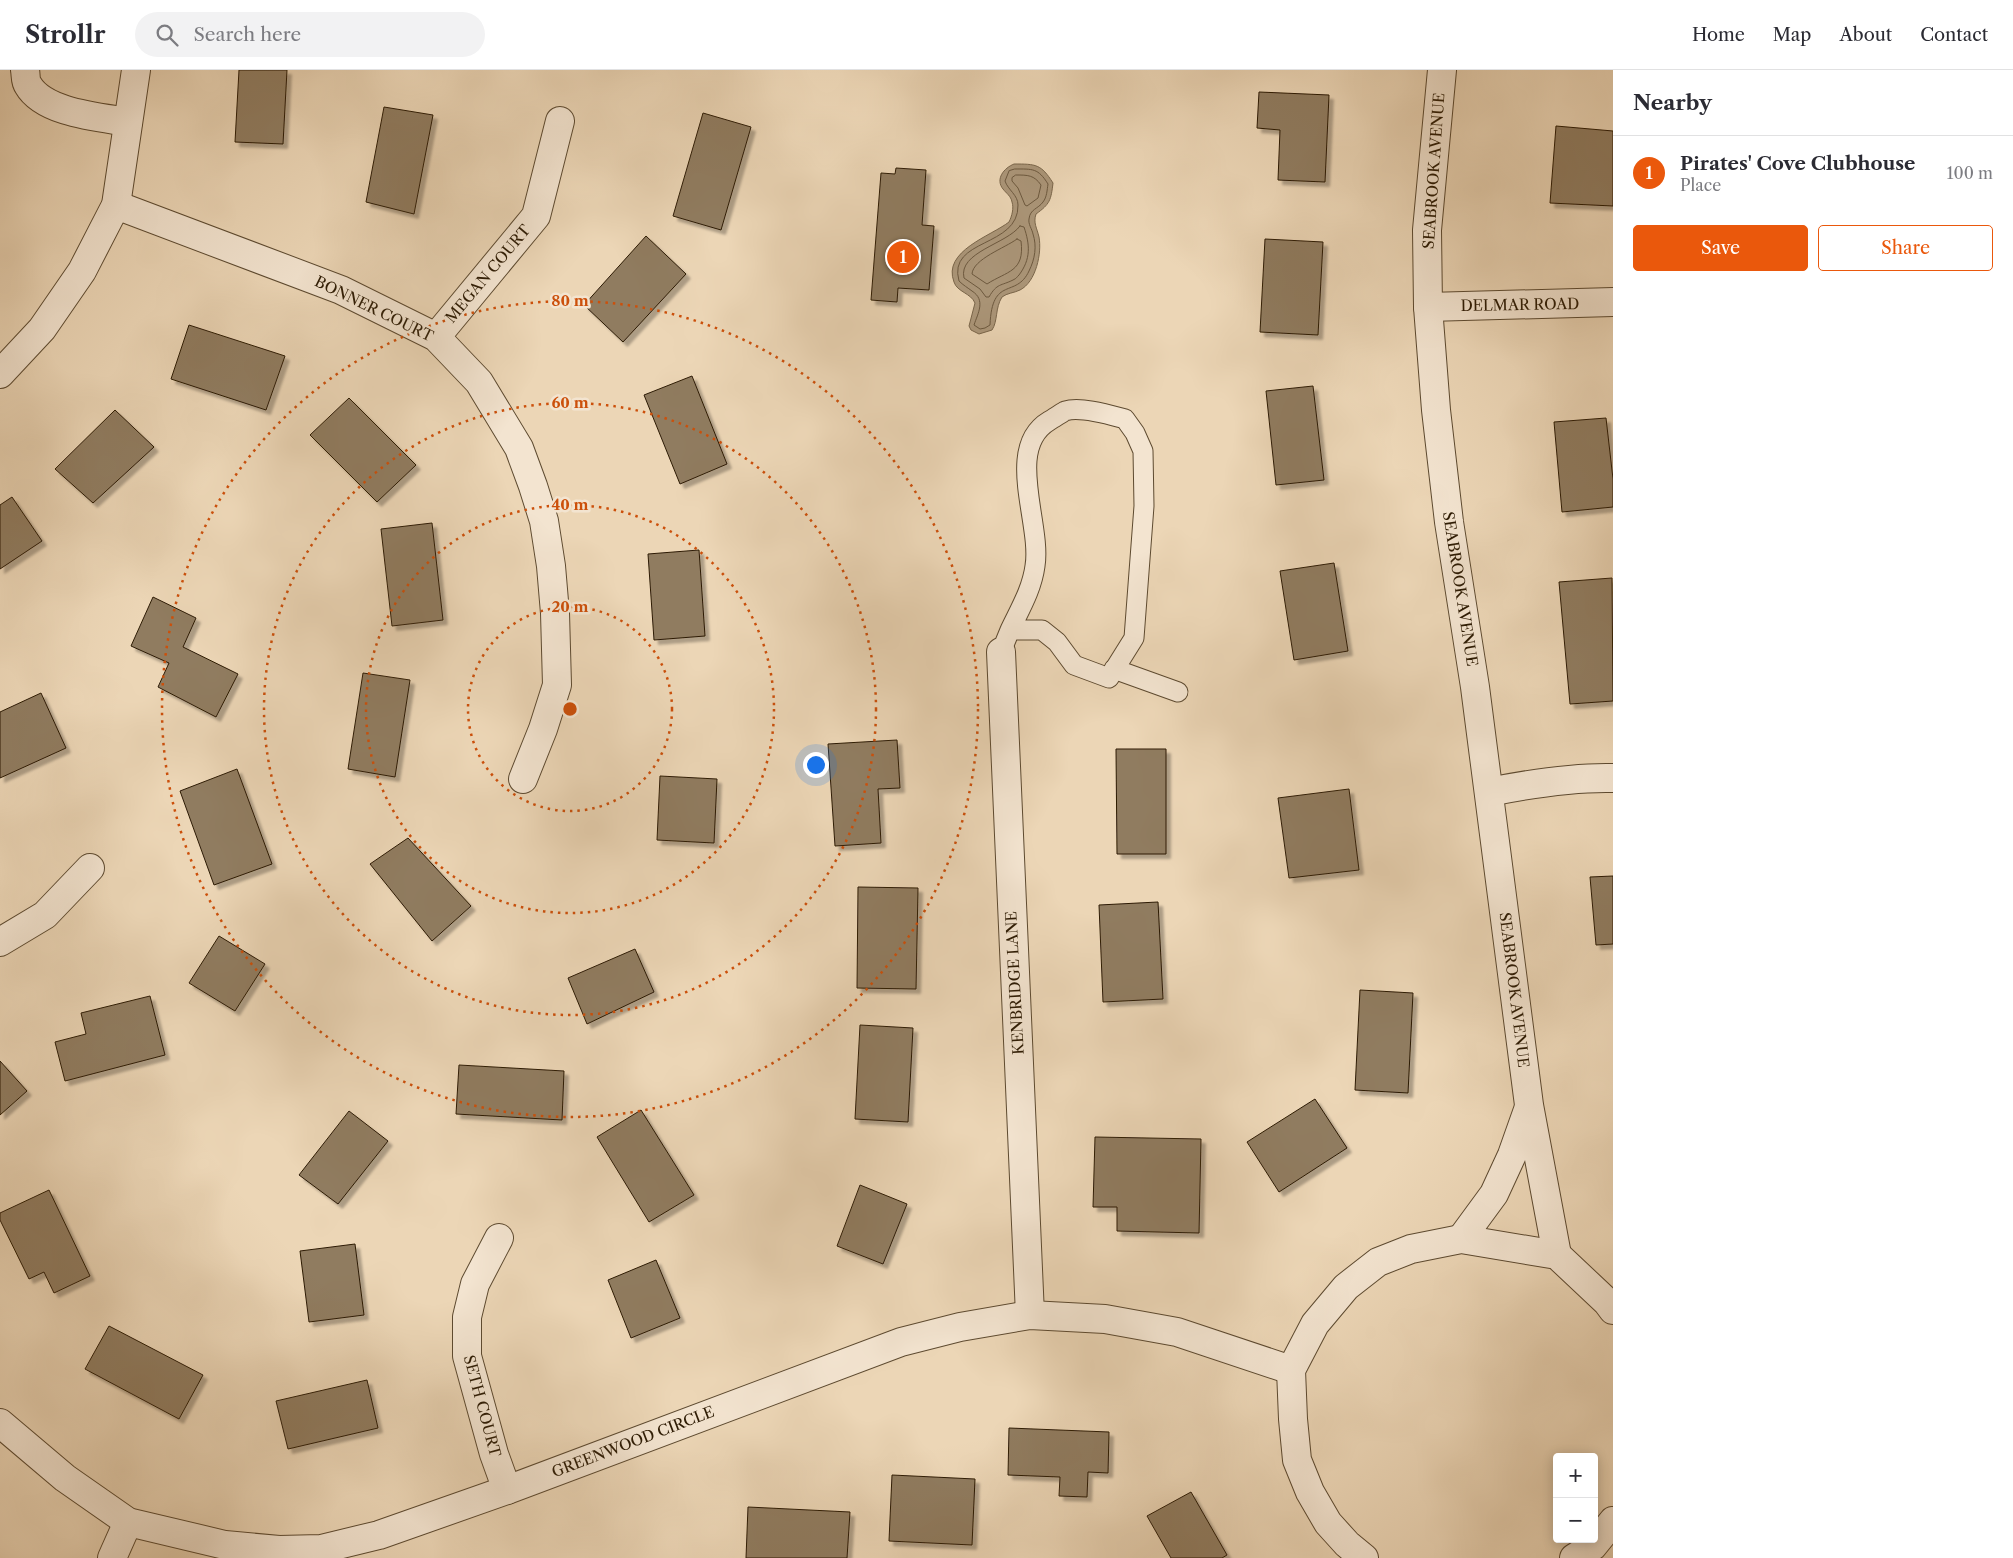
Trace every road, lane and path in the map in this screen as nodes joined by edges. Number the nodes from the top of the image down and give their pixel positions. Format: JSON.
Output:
{"nodes":[{"id":1,"x":25,"y":70,"type":"edge"},
{"id":2,"x":136,"y":70,"type":"edge"},
{"id":3,"x":1442,"y":70,"type":"edge"},
{"id":4,"x":560,"y":121,"type":"dead end"},
{"id":5,"x":128,"y":122,"type":"junction"},
{"id":6,"x":116,"y":205,"type":"junction"},
{"id":7,"x":1613,"y":302,"type":"edge"},
{"id":8,"x":1428,"y":307,"type":"junction"},
{"id":9,"x":436,"y":337,"type":"junction"},
{"id":10,"x":0,"y":374,"type":"edge"},
{"id":11,"x":1006,"y":641,"type":"junction"},
{"id":12,"x":1114,"y":669,"type":"junction"},
{"id":13,"x":1178,"y":692,"type":"dead end"},
{"id":14,"x":1613,"y":778,"type":"edge"},
{"id":15,"x":524,"y":779,"type":"dead end"},
{"id":16,"x":1488,"y":792,"type":"junction"},
{"id":17,"x":90,"y":868,"type":"dead end"},
{"id":18,"x":0,"y":942,"type":"edge"},
{"id":19,"x":1529,"y":1105,"type":"junction"},
{"id":20,"x":499,"y":1238,"type":"dead end"},
{"id":21,"x":1461,"y":1240,"type":"junction"},
{"id":22,"x":1557,"y":1255,"type":"junction"},
{"id":23,"x":1613,"y":1310,"type":"edge"},
{"id":24,"x":1030,"y":1315,"type":"junction"},
{"id":25,"x":1291,"y":1370,"type":"junction"},
{"id":26,"x":0,"y":1423,"type":"edge"},
{"id":27,"x":506,"y":1490,"type":"junction"},
{"id":28,"x":1613,"y":1521,"type":"edge"},
{"id":29,"x":128,"y":1522,"type":"junction"},
{"id":30,"x":112,"y":1558,"type":"edge"},
{"id":31,"x":1364,"y":1558,"type":"edge"},
{"id":32,"x":1574,"y":1558,"type":"edge"}],
"edges":[{"from":1,"to":5,"type":"street"},
{"from":2,"to":5,"type":"street"},
{"from":3,"to":8,"type":"street","name":"SEABROOK AVENUE"},
{"from":4,"to":9,"type":"street","name":"MEGAN COURT"},
{"from":5,"to":6,"type":"street"},
{"from":6,"to":9,"type":"street","name":"BONNER COURT"},
{"from":6,"to":10,"type":"street"},
{"from":7,"to":8,"type":"street","name":"DELMAR ROAD"},
{"from":8,"to":16,"type":"street","name":"SEABROOK AVENUE"},
{"from":9,"to":15,"type":"street","name":"BONNER COURT"},
{"from":11,"to":12,"type":"lane"},
{"from":11,"to":12,"type":"lane"},
{"from":11,"to":24,"type":"street","name":"KENBRIDGE LANE"},
{"from":12,"to":13,"type":"lane"},
{"from":14,"to":16,"type":"street"},
{"from":16,"to":19,"type":"street","name":"SEABROOK AVENUE"},
{"from":17,"to":18,"type":"street"},
{"from":19,"to":21,"type":"street","name":"SEABROOK AVENUE"},
{"from":19,"to":22,"type":"street","name":"SEABROOK AVENUE"},
{"from":20,"to":27,"type":"street","name":"SETH COURT"},
{"from":21,"to":22,"type":"street"},
{"from":21,"to":25,"type":"street"},
{"from":22,"to":23,"type":"street"},
{"from":24,"to":25,"type":"street","name":"GREENWOOD CIRCLE"},
{"from":24,"to":27,"type":"street","name":"GREENWOOD CIRCLE"},
{"from":25,"to":31,"type":"street"},
{"from":26,"to":29,"type":"street","name":"GREENWOOD CIRCLE"},
{"from":27,"to":29,"type":"street","name":"GREENWOOD CIRCLE"},
{"from":28,"to":32,"type":"street"},
{"from":29,"to":30,"type":"street"}]}
